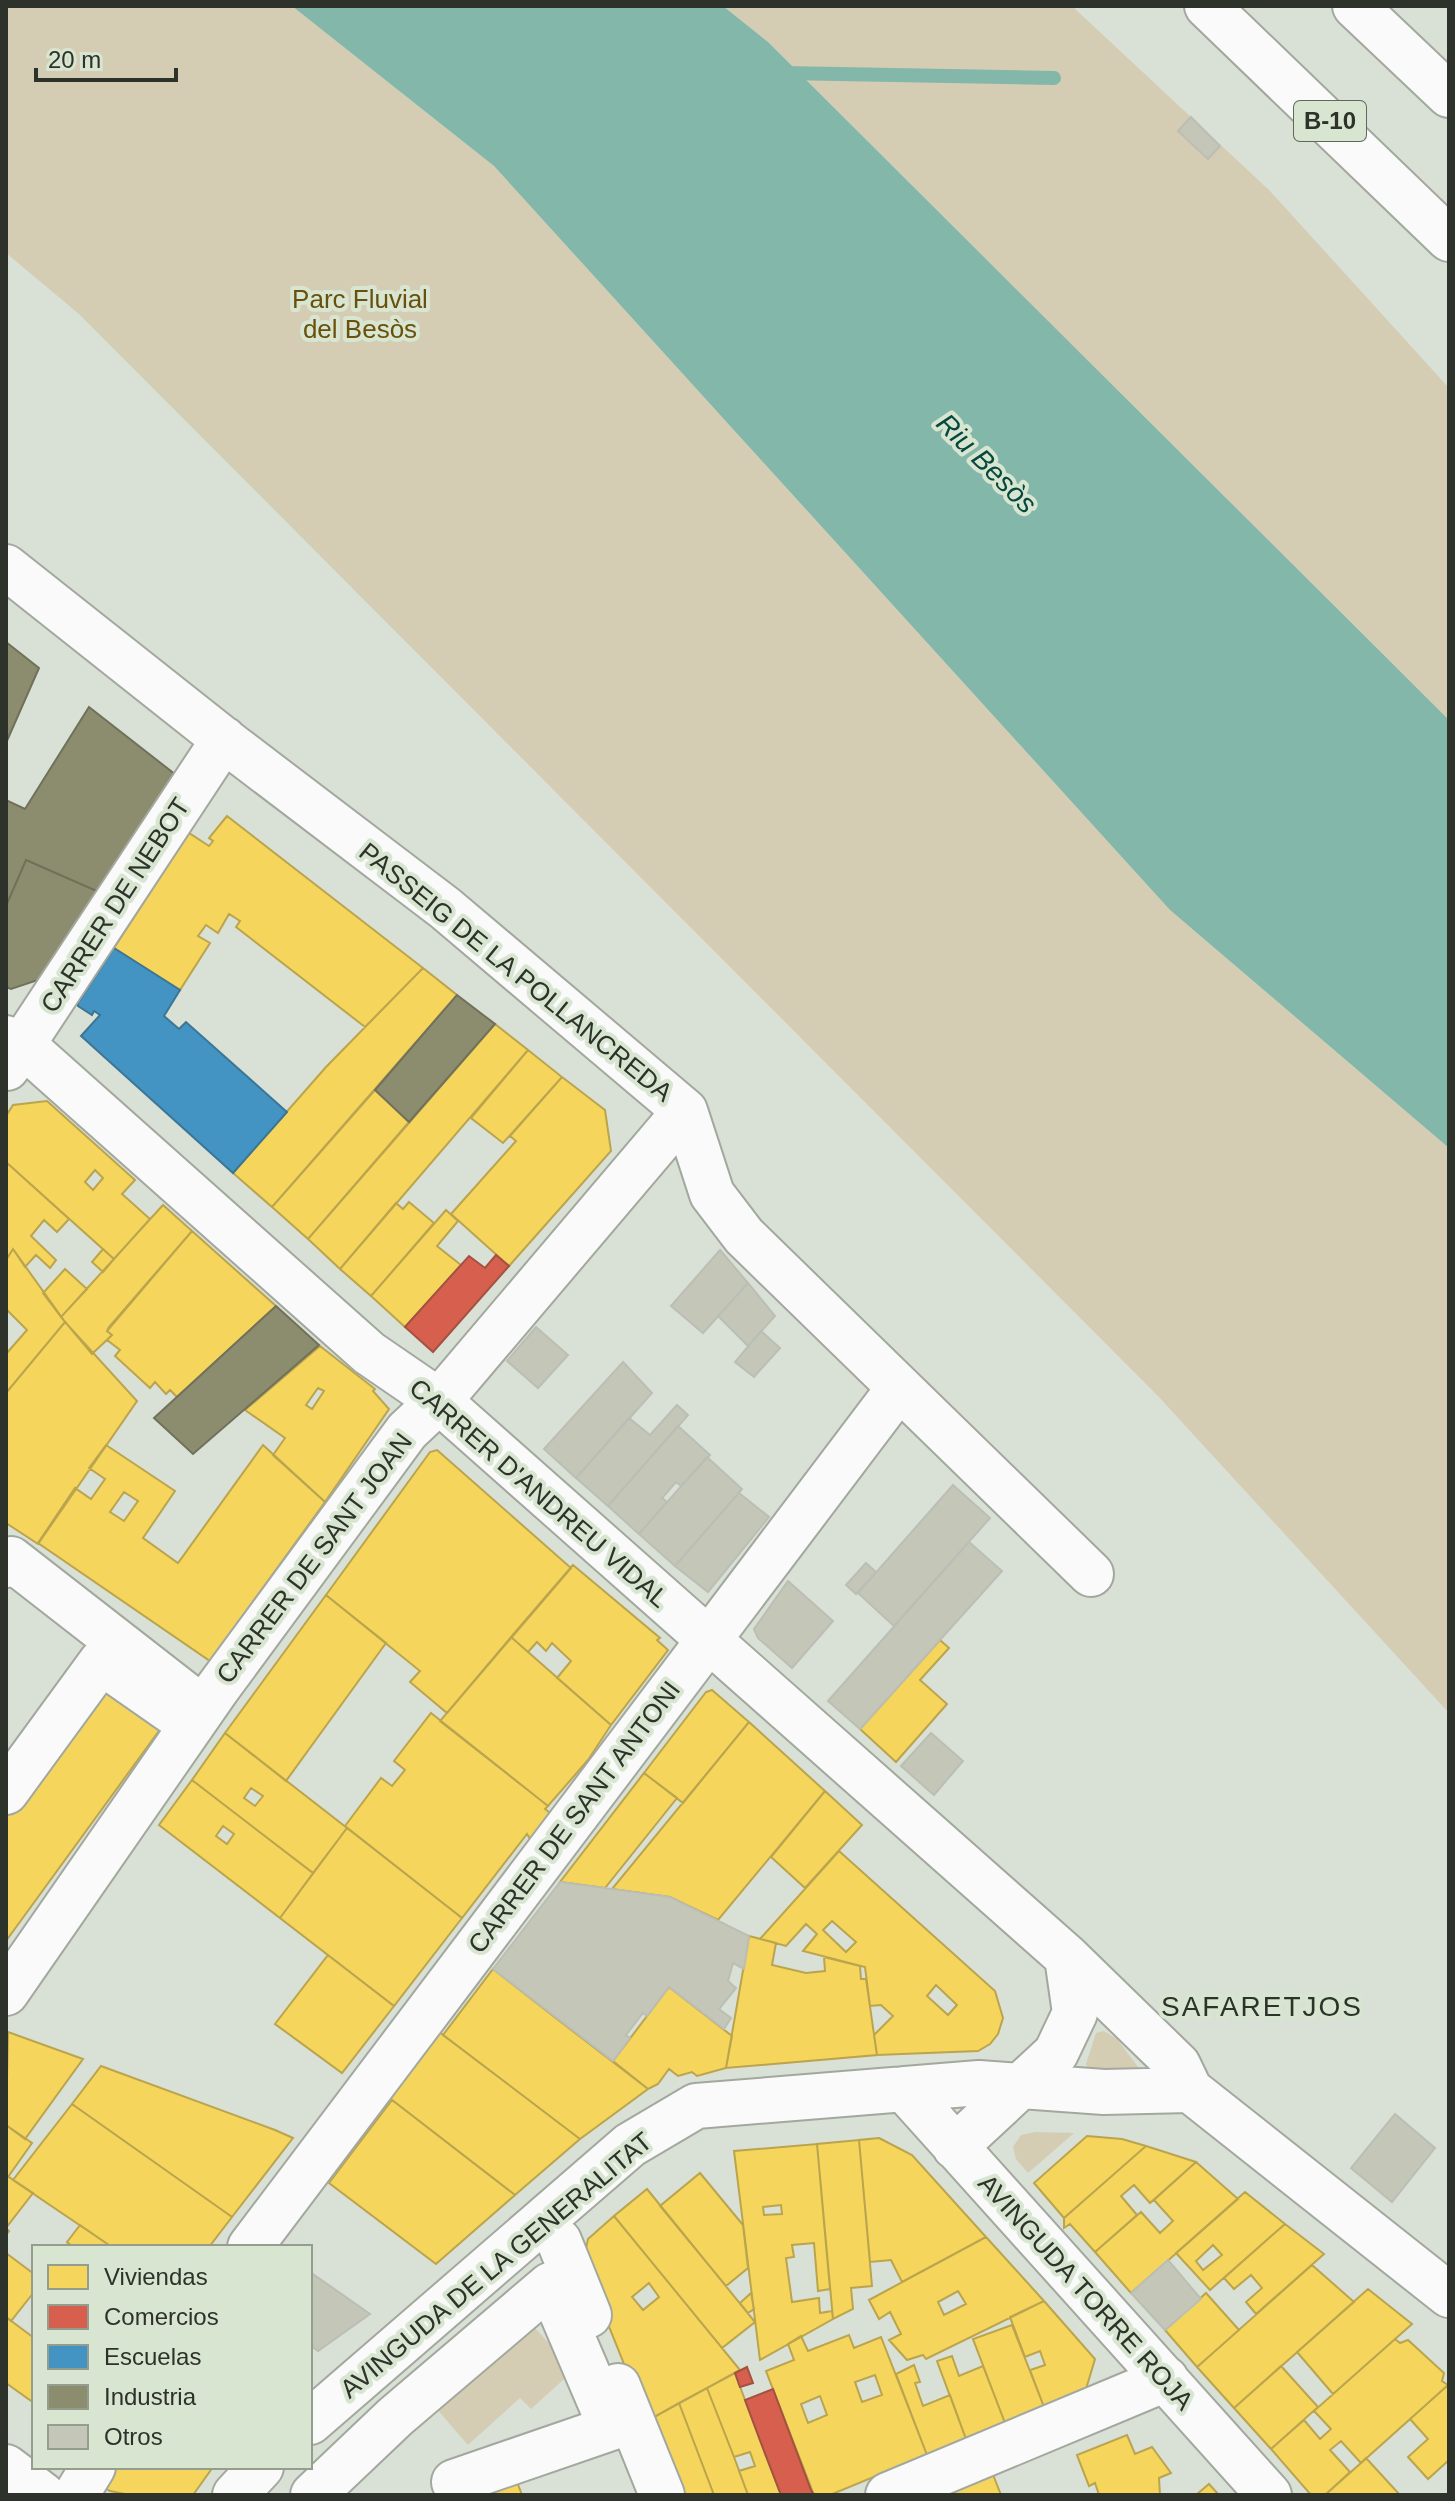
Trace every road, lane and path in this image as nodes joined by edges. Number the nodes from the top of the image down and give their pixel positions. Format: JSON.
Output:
{"nodes":[{"id":1,"x":1207,"y":6,"type":"edge"},
{"id":2,"x":1355,"y":6,"type":"edge"},
{"id":3,"x":1449,"y":95,"type":"edge"},
{"id":4,"x":1449,"y":239,"type":"edge"},
{"id":5,"x":6,"y":567,"type":"edge"},
{"id":6,"x":224,"y":739,"type":"junction"},
{"id":7,"x":12,"y":1051,"type":"edge"},
{"id":8,"x":685,"y":1111,"type":"junction"},
{"id":9,"x":899,"y":1388,"type":"junction"},
{"id":10,"x":439,"y":1401,"type":"junction"},
{"id":11,"x":6,"y":1535,"type":"edge"},
{"id":12,"x":6,"y":1565,"type":"edge"},
{"id":13,"x":1091,"y":1574,"type":"dead end"},
{"id":14,"x":708,"y":1640,"type":"junction"},
{"id":15,"x":217,"y":1689,"type":"junction"},
{"id":16,"x":6,"y":1792,"type":"edge"},
{"id":17,"x":1067,"y":1957,"type":"junction"},
{"id":18,"x":6,"y":1993,"type":"edge"},
{"id":19,"x":1018,"y":2086,"type":"junction"},
{"id":20,"x":904,"y":2089,"type":"junction"},
{"id":21,"x":1190,"y":2090,"type":"junction"},
{"id":22,"x":955,"y":2147,"type":"junction"},
{"id":23,"x":559,"y":2241,"type":"dead end"},
{"id":24,"x":251,"y":2245,"type":"edge"},
{"id":25,"x":1449,"y":2295,"type":"edge"},
{"id":26,"x":1166,"y":2379,"type":"junction"},
{"id":27,"x":312,"y":2420,"type":"edge"},
{"id":28,"x":6,"y":2467,"type":"edge"},
{"id":29,"x":92,"y":2469,"type":"edge"},
{"id":30,"x":259,"y":2469,"type":"edge"},
{"id":31,"x":43,"y":2495,"type":"edge"},
{"id":32,"x":76,"y":2495,"type":"edge"},
{"id":33,"x":235,"y":2495,"type":"edge"},
{"id":34,"x":313,"y":2495,"type":"edge"},
{"id":35,"x":460,"y":2495,"type":"edge"},
{"id":36,"x":662,"y":2495,"type":"edge"},
{"id":37,"x":888,"y":2495,"type":"edge"},
{"id":38,"x":1269,"y":2495,"type":"edge"}],
"edges":[{"from":1,"to":4,"type":"main road","number":"B-10"},
{"from":2,"to":3,"type":"main road"},
{"from":5,"to":6,"type":"main road","name":"PASSEIG DE LA POLLANCREDA"},
{"from":6,"to":7,"type":"main road","name":"CARRER DE NEBOT"},
{"from":6,"to":8,"type":"main road","name":"PASSEIG DE LA POLLANCREDA"},
{"from":7,"to":10,"type":"main road","name":"CARRER D'ANDREU VIDAL"},
{"from":8,"to":9,"type":"main road","name":"PASSEIG DE LA POLLANCREDA"},
{"from":8,"to":10,"type":"main road","name":"CARRER DE SANT JOAN"},
{"from":9,"to":13,"type":"main road","name":"PASSEIG DE LA POLLANCREDA"},
{"from":9,"to":14,"type":"main road","name":"CARRER DE SANT ANTONI"},
{"from":10,"to":14,"type":"main road","name":"CARRER D'ANDREU VIDAL"},
{"from":10,"to":15,"type":"main road","name":"CARRER DE SANT JOAN"},
{"from":11,"to":15,"type":"main road"},
{"from":12,"to":16,"type":"main road"},
{"from":14,"to":17,"type":"main road","name":"CARRER D'ANDREU VIDAL"},
{"from":14,"to":24,"type":"main road","name":"CARRER DE SANT ANTONI"},
{"from":15,"to":18,"type":"main road","name":"CARRER DE SANT JOAN"},
{"from":17,"to":19,"type":"main road"},
{"from":17,"to":21,"type":"main road","name":"CARRER D'ANDREU VIDAL"},
{"from":19,"to":20,"type":"main road","name":"AVINGUDA DE LA GENERALITAT"},
{"from":19,"to":21,"type":"main road","name":"AVINGUDA DE LA GENERALITAT"},
{"from":19,"to":22,"type":"main road"},
{"from":20,"to":22,"type":"main road","name":"AVINGUDA TORRE ROJA"},
{"from":20,"to":27,"type":"main road","name":"AVINGUDA DE LA GENERALITAT"},
{"from":21,"to":25,"type":"main road"},
{"from":22,"to":26,"type":"main road","name":"AVINGUDA TORRE ROJA"},
{"from":23,"to":36,"type":"main road"},
{"from":26,"to":37,"type":"main road"},
{"from":26,"to":38,"type":"main road","name":"AVINGUDA TORRE ROJA"},
{"from":28,"to":31,"type":"main road"},
{"from":29,"to":32,"type":"main road"},
{"from":30,"to":33,"type":"main road"},
{"from":34,"to":35,"type":"main road"}]}
